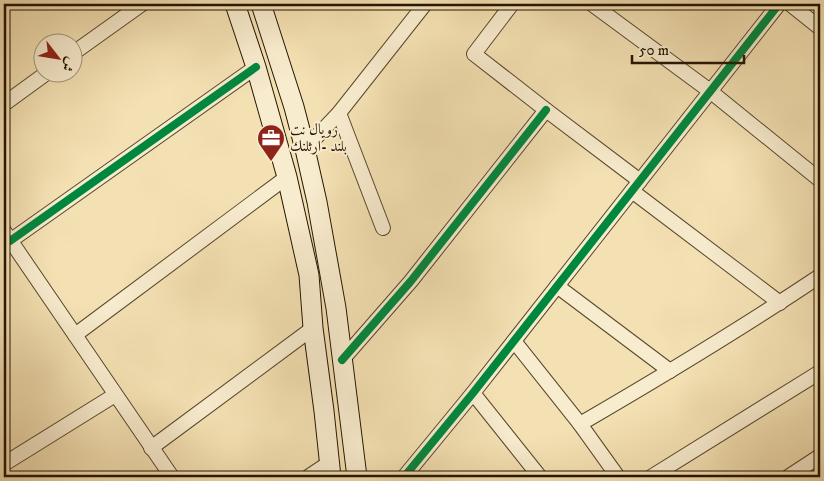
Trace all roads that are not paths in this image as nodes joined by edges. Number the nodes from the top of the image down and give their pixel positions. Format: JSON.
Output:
{"nodes":[{"id":1,"x":142,"y":4,"type":"edge"},
{"id":2,"x":235,"y":4,"type":"edge"},
{"id":3,"x":261,"y":4,"type":"edge"},
{"id":4,"x":425,"y":4,"type":"edge"},
{"id":5,"x":512,"y":4,"type":"edge"},
{"id":6,"x":592,"y":4,"type":"edge"},
{"id":7,"x":778,"y":4,"type":"edge"},
{"id":8,"x":790,"y":4,"type":"edge"},
{"id":9,"x":820,"y":28,"type":"edge"},
{"id":10,"x":82,"y":47,"type":"edge"},
{"id":11,"x":256,"y":67,"type":"junction"},
{"id":12,"x":32,"y":82,"type":"edge"},
{"id":13,"x":710,"y":91,"type":"junction"},
{"id":14,"x":6,"y":99,"type":"edge"},
{"id":15,"x":546,"y":110,"type":"junction"},
{"id":16,"x":339,"y":113,"type":"junction"},
{"id":17,"x":305,"y":149,"type":"junction"},
{"id":18,"x":287,"y":177,"type":"junction"},
{"id":19,"x":820,"y":180,"type":"edge"},
{"id":20,"x":636,"y":186,"type":"junction"},
{"id":21,"x":383,"y":228,"type":"dead end"},
{"id":22,"x":7,"y":236,"type":"edge"},
{"id":23,"x":820,"y":276,"type":"edge"},
{"id":24,"x":557,"y":286,"type":"junction"},
{"id":25,"x":780,"y":304,"type":"junction"},
{"id":26,"x":313,"y":328,"type":"junction"},
{"id":27,"x":75,"y":336,"type":"junction"},
{"id":28,"x":514,"y":341,"type":"junction"},
{"id":29,"x":342,"y":360,"type":"junction"},
{"id":30,"x":670,"y":372,"type":"junction"},
{"id":31,"x":820,"y":372,"type":"edge"},
{"id":32,"x":474,"y":393,"type":"junction"},
{"id":33,"x":116,"y":395,"type":"junction"},
{"id":34,"x":348,"y":405,"type":"junction"},
{"id":35,"x":324,"y":411,"type":"junction"},
{"id":36,"x":580,"y":424,"type":"junction"},
{"id":37,"x":151,"y":448,"type":"junction"},
{"id":38,"x":820,"y":456,"type":"edge"},
{"id":39,"x":4,"y":464,"type":"edge"},
{"id":40,"x":330,"y":470,"type":"edge"},
{"id":41,"x":172,"y":477,"type":"edge"},
{"id":42,"x":308,"y":477,"type":"edge"},
{"id":43,"x":357,"y":477,"type":"edge"},
{"id":44,"x":404,"y":477,"type":"edge"},
{"id":45,"x":540,"y":477,"type":"edge"},
{"id":46,"x":618,"y":477,"type":"edge"},
{"id":47,"x":651,"y":477,"type":"edge"},
{"id":48,"x":788,"y":477,"type":"edge"}],
"edges":[{"from":1,"to":10,"type":"street"},
{"from":2,"to":11,"type":"main road"},
{"from":3,"to":17,"type":"main road"},
{"from":4,"to":16,"type":"street"},
{"from":5,"to":15,"type":"street"},
{"from":6,"to":13,"type":"street"},
{"from":7,"to":13,"type":"street"},
{"from":8,"to":9,"type":"street"},
{"from":11,"to":18,"type":"main road"},
{"from":11,"to":22,"type":"street"},
{"from":12,"to":14,"type":"street"},
{"from":13,"to":19,"type":"street"},
{"from":13,"to":20,"type":"street"},
{"from":15,"to":20,"type":"street"},
{"from":15,"to":29,"type":"street"},
{"from":16,"to":17,"type":"street"},
{"from":16,"to":21,"type":"street"},
{"from":17,"to":29,"type":"main road"},
{"from":18,"to":26,"type":"main road"},
{"from":18,"to":27,"type":"street"},
{"from":20,"to":24,"type":"street"},
{"from":20,"to":25,"type":"street"},
{"from":22,"to":27,"type":"street"},
{"from":23,"to":25,"type":"street"},
{"from":24,"to":28,"type":"street"},
{"from":24,"to":30,"type":"street"},
{"from":25,"to":30,"type":"street"},
{"from":26,"to":35,"type":"main road"},
{"from":26,"to":37,"type":"street"},
{"from":27,"to":33,"type":"street"},
{"from":28,"to":32,"type":"street"},
{"from":28,"to":36,"type":"street"},
{"from":29,"to":34,"type":"main road"},
{"from":30,"to":36,"type":"street"},
{"from":31,"to":47,"type":"street"},
{"from":32,"to":44,"type":"street"},
{"from":32,"to":45,"type":"street"},
{"from":33,"to":37,"type":"street"},
{"from":33,"to":39,"type":"street"},
{"from":34,"to":35,"type":"main road"},
{"from":34,"to":43,"type":"main road"},
{"from":35,"to":40,"type":"main road"},
{"from":36,"to":46,"type":"street"},
{"from":37,"to":41,"type":"street"},
{"from":38,"to":48,"type":"street"},
{"from":40,"to":42,"type":"street"}]}
